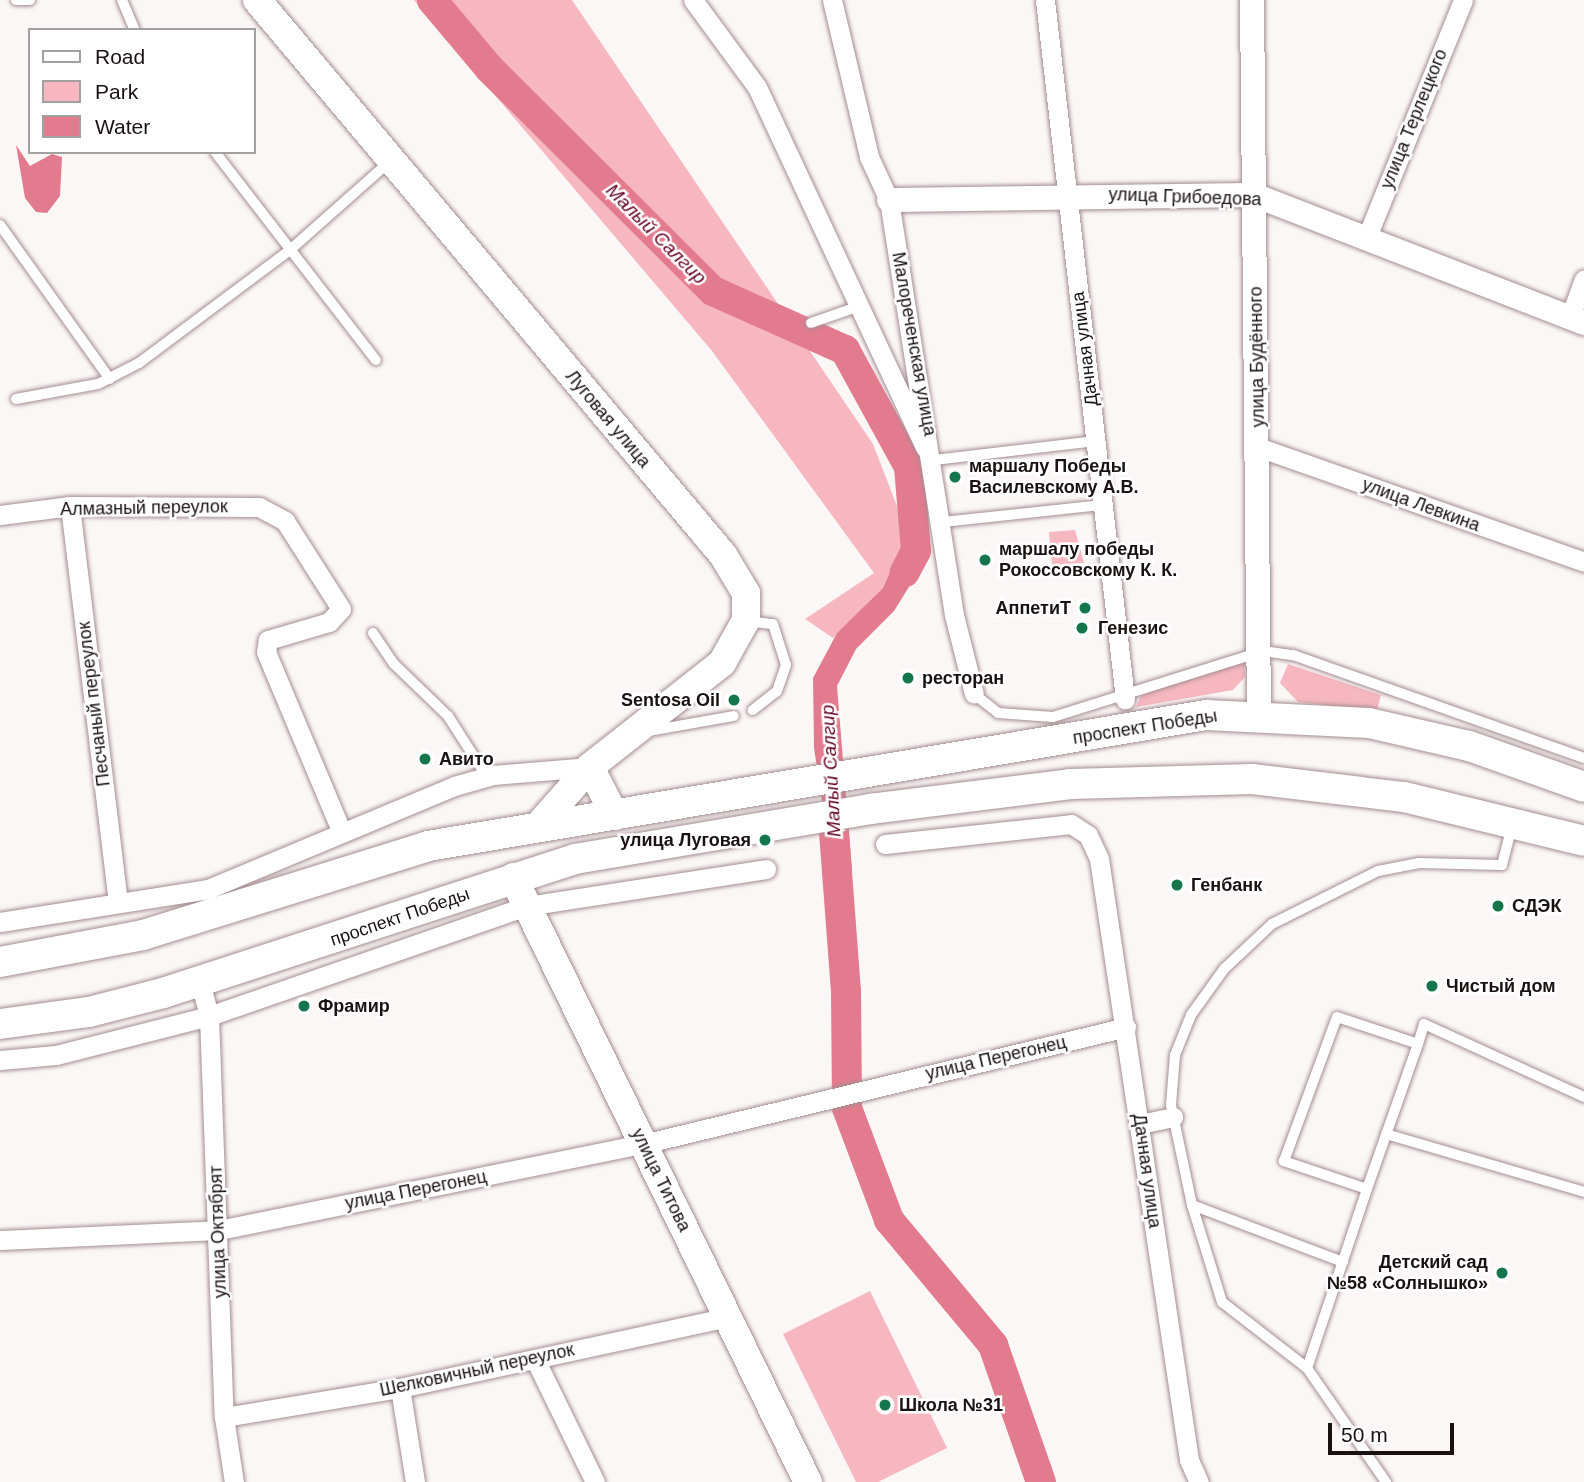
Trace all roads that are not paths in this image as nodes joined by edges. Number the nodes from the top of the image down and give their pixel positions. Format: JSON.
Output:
{"nodes":[{"id":1,"x":16,"y":0,"type":"edge"},
{"id":2,"x":30,"y":0,"type":"edge"},
{"id":3,"x":122,"y":0,"type":"edge"},
{"id":4,"x":257,"y":0,"type":"edge"},
{"id":5,"x":693,"y":0,"type":"edge"},
{"id":6,"x":832,"y":0,"type":"edge"},
{"id":7,"x":1045,"y":0,"type":"edge"},
{"id":8,"x":1252,"y":0,"type":"edge"},
{"id":9,"x":1463,"y":0,"type":"edge"},
{"id":10,"x":134,"y":28,"type":"edge"},
{"id":11,"x":217,"y":154,"type":"edge"},
{"id":12,"x":388,"y":163,"type":"junction"},
{"id":13,"x":1068,"y":194,"type":"junction"},
{"id":14,"x":1254,"y":195,"type":"junction"},
{"id":15,"x":889,"y":200,"type":"junction"},
{"id":16,"x":0,"y":225,"type":"edge"},
{"id":17,"x":1366,"y":239,"type":"junction"},
{"id":18,"x":290,"y":250,"type":"junction"},
{"id":19,"x":1584,"y":279,"type":"edge"},
{"id":20,"x":861,"y":306,"type":"junction"},
{"id":21,"x":1577,"y":320,"type":"edge"},
{"id":22,"x":811,"y":323,"type":"dead end"},
{"id":23,"x":376,"y":360,"type":"dead end"},
{"id":24,"x":110,"y":379,"type":"junction"},
{"id":25,"x":16,"y":399,"type":"dead end"},
{"id":26,"x":1096,"y":441,"type":"junction"},
{"id":27,"x":1258,"y":447,"type":"junction"},
{"id":28,"x":934,"y":460,"type":"junction"},
{"id":29,"x":1103,"y":505,"type":"junction"},
{"id":30,"x":70,"y":506,"type":"junction"},
{"id":31,"x":0,"y":515,"type":"edge"},
{"id":32,"x":943,"y":522,"type":"junction"},
{"id":33,"x":1584,"y":562,"type":"edge"},
{"id":34,"x":746,"y":620,"type":"junction"},
{"id":35,"x":373,"y":634,"type":"dead end"},
{"id":36,"x":1263,"y":650,"type":"junction"},
{"id":37,"x":974,"y":694,"type":"joint"},
{"id":38,"x":1125,"y":699,"type":"junction"},
{"id":39,"x":753,"y":710,"type":"dead end"},
{"id":40,"x":1259,"y":713,"type":"junction"},
{"id":41,"x":734,"y":716,"type":"dead end"},
{"id":42,"x":630,"y":734,"type":"junction"},
{"id":43,"x":1584,"y":758,"type":"edge"},
{"id":44,"x":590,"y":767,"type":"junction"},
{"id":45,"x":487,"y":777,"type":"junction"},
{"id":46,"x":1584,"y":787,"type":"edge"},
{"id":47,"x":615,"y":816,"type":"junction"},
{"id":48,"x":1513,"y":822,"type":"junction"},
{"id":49,"x":538,"y":827,"type":"junction"},
{"id":50,"x":342,"y":833,"type":"junction"},
{"id":51,"x":1584,"y":841,"type":"edge"},
{"id":52,"x":885,"y":844,"type":"dead end"},
{"id":53,"x":766,"y":869,"type":"dead end"},
{"id":54,"x":513,"y":877,"type":"junction"},
{"id":55,"x":118,"y":901,"type":"junction"},
{"id":56,"x":527,"y":906,"type":"junction"},
{"id":57,"x":0,"y":922,"type":"edge"},
{"id":58,"x":0,"y":962,"type":"edge"},
{"id":59,"x":200,"y":982,"type":"junction"},
{"id":60,"x":209,"y":1016,"type":"junction"},
{"id":61,"x":0,"y":1024,"type":"edge"},
{"id":62,"x":1126,"y":1027,"type":"junction"},
{"id":63,"x":1418,"y":1044,"type":"junction"},
{"id":64,"x":0,"y":1060,"type":"edge"},
{"id":65,"x":1584,"y":1097,"type":"edge"},
{"id":66,"x":1173,"y":1118,"type":"junction"},
{"id":67,"x":1140,"y":1124,"type":"junction"},
{"id":68,"x":1386,"y":1134,"type":"junction"},
{"id":69,"x":643,"y":1144,"type":"junction"},
{"id":70,"x":1367,"y":1189,"type":"junction"},
{"id":71,"x":1584,"y":1192,"type":"edge"},
{"id":72,"x":1192,"y":1205,"type":"junction"},
{"id":73,"x":219,"y":1230,"type":"junction"},
{"id":74,"x":0,"y":1240,"type":"edge"},
{"id":75,"x":1343,"y":1262,"type":"junction"},
{"id":76,"x":728,"y":1317,"type":"junction"},
{"id":77,"x":535,"y":1359,"type":"junction"},
{"id":78,"x":1307,"y":1368,"type":"junction"},
{"id":79,"x":400,"y":1388,"type":"junction"},
{"id":80,"x":224,"y":1417,"type":"junction"},
{"id":81,"x":233,"y":1482,"type":"edge"},
{"id":82,"x":415,"y":1482,"type":"edge"},
{"id":83,"x":595,"y":1482,"type":"edge"},
{"id":84,"x":808,"y":1482,"type":"edge"},
{"id":85,"x":1199,"y":1482,"type":"edge"},
{"id":86,"x":1386,"y":1482,"type":"edge"}],
"edges":[{"from":1,"to":2,"type":"lane"},
{"from":3,"to":10,"type":"lane"},
{"from":4,"to":12,"type":"main road","name":"Луговая улица"},
{"from":5,"to":20,"type":"street"},
{"from":6,"to":15,"type":"street","name":"Малореченская улица"},
{"from":7,"to":13,"type":"street","name":"Дачная улица"},
{"from":8,"to":14,"type":"street","name":"улица Будённого"},
{"from":9,"to":17,"type":"street","name":"улица Терлецкого"},
{"from":11,"to":18,"type":"lane"},
{"from":12,"to":18,"type":"lane"},
{"from":12,"to":34,"type":"main road","name":"Луговая улица"},
{"from":13,"to":14,"type":"street","name":"улица Грибоедова"},
{"from":13,"to":15,"type":"street","name":"улица Грибоедова"},
{"from":13,"to":26,"type":"street","name":"Дачная улица"},
{"from":14,"to":17,"type":"street","name":"улица Грибоедова"},
{"from":14,"to":27,"type":"street","name":"улица Будённого"},
{"from":15,"to":28,"type":"street","name":"Малореченская улица"},
{"from":16,"to":24,"type":"lane"},
{"from":17,"to":21,"type":"street","name":"улица Грибоедова"},
{"from":18,"to":23,"type":"lane"},
{"from":18,"to":24,"type":"lane"},
{"from":19,"to":21,"type":"street"},
{"from":20,"to":22,"type":"lane"},
{"from":20,"to":28,"type":"street"},
{"from":24,"to":25,"type":"lane"},
{"from":26,"to":28,"type":"lane"},
{"from":26,"to":29,"type":"street","name":"Дачная улица"},
{"from":27,"to":33,"type":"street","name":"улица Левкина"},
{"from":27,"to":36,"type":"street","name":"улица Будённого"},
{"from":28,"to":32,"type":"street","name":"Малореченская улица"},
{"from":29,"to":32,"type":"lane"},
{"from":29,"to":38,"type":"street","name":"Дачная улица"},
{"from":30,"to":31,"type":"street","name":"Алмазный переулок"},
{"from":30,"to":50,"type":"street","name":"Алмазный переулок"},
{"from":30,"to":55,"type":"street","name":"Песчаный переулок"},
{"from":32,"to":37,"type":"street","name":"Малореченская улица"},
{"from":34,"to":39,"type":"lane"},
{"from":34,"to":42,"type":"main road"},
{"from":35,"to":45,"type":"lane"},
{"from":36,"to":38,"type":"lane"},
{"from":36,"to":40,"type":"street","name":"улица Будённого"},
{"from":36,"to":43,"type":"lane"},
{"from":37,"to":38,"type":"lane"},
{"from":40,"to":46,"type":"main road","name":"проспект Победы"},
{"from":40,"to":47,"type":"main road","name":"проспект Победы"},
{"from":41,"to":42,"type":"lane"},
{"from":42,"to":44,"type":"main road"},
{"from":44,"to":45,"type":"street"},
{"from":44,"to":47,"type":"main road"},
{"from":44,"to":49,"type":"main road"},
{"from":45,"to":50,"type":"street"},
{"from":47,"to":49,"type":"main road"},
{"from":48,"to":51,"type":"main road"},
{"from":48,"to":54,"type":"main road","name":"проспект Победы"},
{"from":48,"to":66,"type":"lane"},
{"from":49,"to":58,"type":"main road"},
{"from":50,"to":55,"type":"street"},
{"from":52,"to":62,"type":"street","name":"Дачная улица"},
{"from":53,"to":56,"type":"street"},
{"from":54,"to":56,"type":"main road","name":"улица Титова"},
{"from":54,"to":59,"type":"main road","name":"проспект Победы"},
{"from":55,"to":57,"type":"street"},
{"from":56,"to":60,"type":"street"},
{"from":56,"to":69,"type":"main road","name":"улица Титова"},
{"from":59,"to":60,"type":"street","name":"улица Октябрят"},
{"from":59,"to":61,"type":"main road","name":"проспект Победы"},
{"from":60,"to":64,"type":"street"},
{"from":60,"to":73,"type":"street","name":"улица Октябрят"},
{"from":62,"to":67,"type":"street","name":"Дачная улица"},
{"from":62,"to":69,"type":"street","name":"улица Перегонец"},
{"from":63,"to":65,"type":"lane"},
{"from":63,"to":68,"type":"lane"},
{"from":63,"to":70,"type":"lane"},
{"from":66,"to":67,"type":"street"},
{"from":66,"to":72,"type":"lane"},
{"from":67,"to":85,"type":"street","name":"Дачная улица"},
{"from":68,"to":70,"type":"lane"},
{"from":68,"to":71,"type":"lane"},
{"from":69,"to":73,"type":"street","name":"улица Перегонец"},
{"from":69,"to":76,"type":"main road","name":"улица Титова"},
{"from":70,"to":75,"type":"lane"},
{"from":72,"to":75,"type":"lane"},
{"from":72,"to":78,"type":"lane"},
{"from":73,"to":74,"type":"street","name":"улица Перегонец"},
{"from":73,"to":80,"type":"street","name":"улица Октябрят"},
{"from":75,"to":78,"type":"lane"},
{"from":76,"to":77,"type":"street","name":"Шелковичный переулок"},
{"from":76,"to":84,"type":"main road","name":"улица Титова"},
{"from":77,"to":79,"type":"street","name":"Шелковичный переулок"},
{"from":77,"to":83,"type":"street"},
{"from":78,"to":86,"type":"lane"},
{"from":79,"to":80,"type":"street","name":"Шелковичный переулок"},
{"from":79,"to":82,"type":"street"},
{"from":80,"to":81,"type":"street","name":"улица Октябрят"}]}
